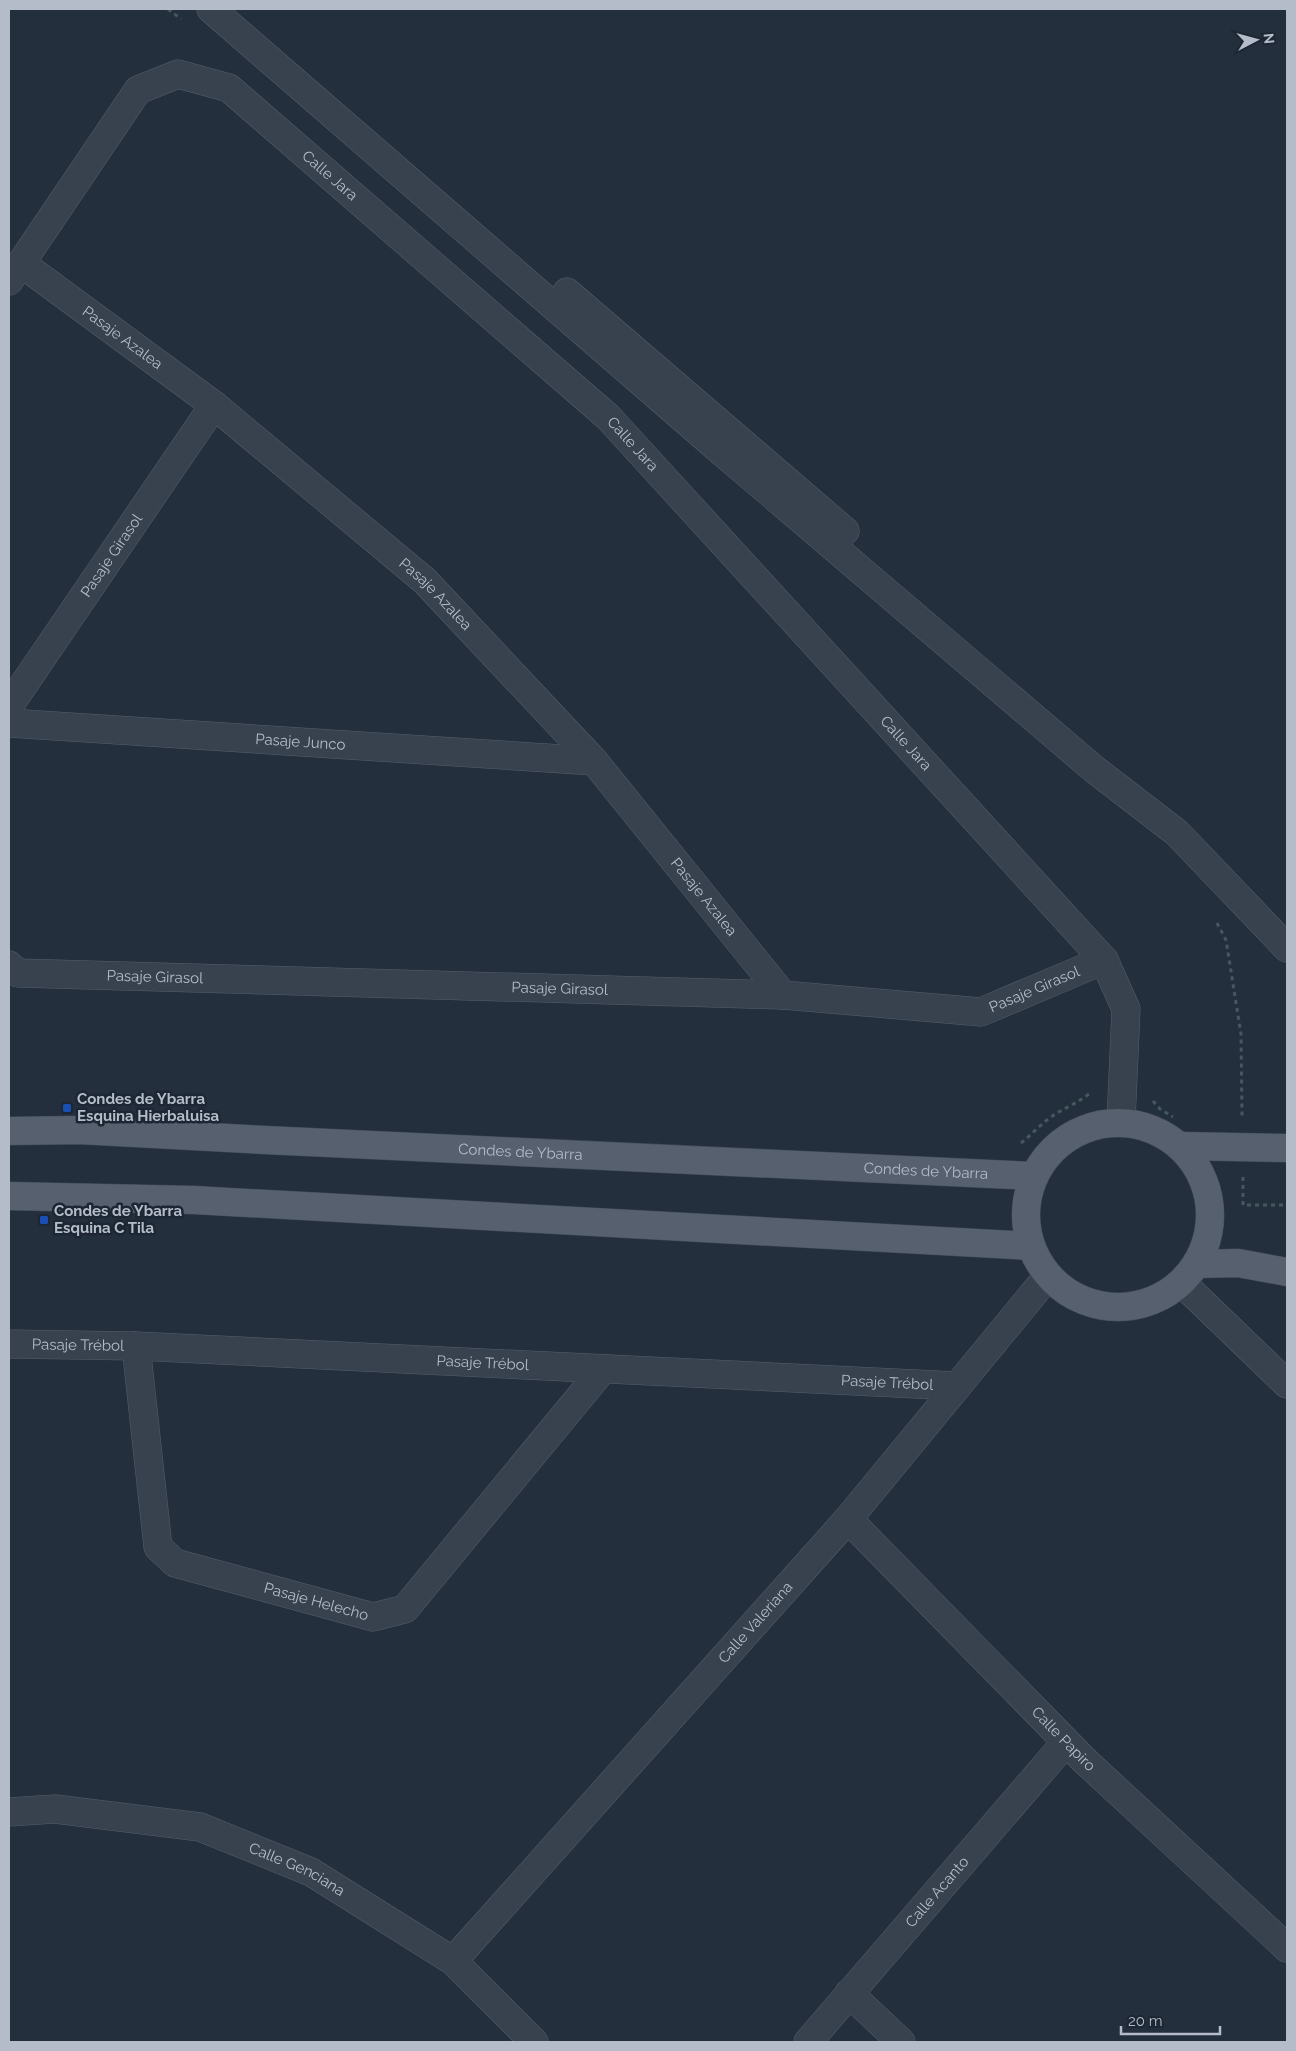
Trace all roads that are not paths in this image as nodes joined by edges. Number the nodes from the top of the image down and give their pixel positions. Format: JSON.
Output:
{"nodes":[{"id":1,"x":211,"y":9,"type":"edge"},
{"id":2,"x":238,"y":9,"type":"edge"},
{"id":3,"x":15,"y":272,"type":"edge"},
{"id":4,"x":214,"y":405,"type":"junction"},
{"id":5,"x":9,"y":706,"type":"edge"},
{"id":6,"x":9,"y":723,"type":"edge"},
{"id":7,"x":594,"y":761,"type":"junction"},
{"id":8,"x":1287,"y":927,"type":"edge"},
{"id":9,"x":1287,"y":948,"type":"edge"},
{"id":10,"x":1104,"y":960,"type":"junction"},
{"id":11,"x":9,"y":965,"type":"edge"},
{"id":12,"x":783,"y":995,"type":"junction"},
{"id":13,"x":1121,"y":1122,"type":"junction"},
{"id":14,"x":9,"y":1131,"type":"edge"},
{"id":15,"x":1182,"y":1146,"type":"junction"},
{"id":16,"x":1287,"y":1148,"type":"edge"},
{"id":17,"x":1033,"y":1176,"type":"junction"},
{"id":18,"x":9,"y":1196,"type":"edge"},
{"id":19,"x":1030,"y":1246,"type":"junction"},
{"id":20,"x":1287,"y":1272,"type":"edge"},
{"id":21,"x":1189,"y":1274,"type":"junction"},
{"id":22,"x":1048,"y":1276,"type":"junction"},
{"id":23,"x":9,"y":1344,"type":"edge"},
{"id":24,"x":136,"y":1346,"type":"junction"},
{"id":25,"x":603,"y":1368,"type":"junction"},
{"id":26,"x":1287,"y":1384,"type":"edge"},
{"id":27,"x":957,"y":1386,"type":"junction"},
{"id":28,"x":848,"y":1519,"type":"junction"},
{"id":29,"x":1066,"y":1742,"type":"junction"},
{"id":30,"x":9,"y":1812,"type":"edge"},
{"id":31,"x":1287,"y":1948,"type":"edge"},
{"id":32,"x":453,"y":1961,"type":"junction"},
{"id":33,"x":849,"y":1994,"type":"junction"},
{"id":34,"x":534,"y":2042,"type":"edge"},
{"id":35,"x":808,"y":2042,"type":"edge"},
{"id":36,"x":901,"y":2042,"type":"edge"}],
"edges":[{"from":1,"to":9,"type":"street"},
{"from":2,"to":8,"type":"street"},
{"from":3,"to":4,"type":"street","name":"Pasaje Azalea"},
{"from":3,"to":10,"type":"street","name":"Calle Jara"},
{"from":4,"to":5,"type":"street","name":"Pasaje Girasol"},
{"from":4,"to":7,"type":"street","name":"Pasaje Azalea"},
{"from":6,"to":7,"type":"street","name":"Pasaje Junco"},
{"from":7,"to":12,"type":"street","name":"Pasaje Azalea"},
{"from":10,"to":12,"type":"street","name":"Pasaje Girasol"},
{"from":10,"to":13,"type":"street","name":"Calle Jara"},
{"from":11,"to":12,"type":"street","name":"Pasaje Girasol"},
{"from":13,"to":15,"type":"main road"},
{"from":13,"to":17,"type":"main road"},
{"from":14,"to":17,"type":"main road","name":"Condes de Ybarra"},
{"from":15,"to":16,"type":"main road"},
{"from":15,"to":21,"type":"main road"},
{"from":17,"to":19,"type":"main road"},
{"from":18,"to":19,"type":"main road"},
{"from":19,"to":22,"type":"main road"},
{"from":20,"to":21,"type":"main road"},
{"from":21,"to":22,"type":"main road"},
{"from":21,"to":26,"type":"street"},
{"from":22,"to":27,"type":"street","name":"Calle Valeriana"},
{"from":23,"to":24,"type":"street","name":"Pasaje Trébol"},
{"from":24,"to":25,"type":"street","name":"Pasaje Trébol"},
{"from":24,"to":25,"type":"street","name":"Pasaje Helecho"},
{"from":25,"to":27,"type":"street","name":"Pasaje Trébol"},
{"from":27,"to":28,"type":"street","name":"Calle Valeriana"},
{"from":28,"to":29,"type":"street","name":"Calle Papiro"},
{"from":28,"to":32,"type":"street","name":"Calle Valeriana"},
{"from":29,"to":31,"type":"street","name":"Calle Papiro"},
{"from":29,"to":33,"type":"street","name":"Calle Acanto"},
{"from":30,"to":32,"type":"street","name":"Calle Genciana"},
{"from":32,"to":34,"type":"street","name":"Calle Genciana"},
{"from":33,"to":35,"type":"street","name":"Calle Acanto"},
{"from":33,"to":36,"type":"street"}]}
